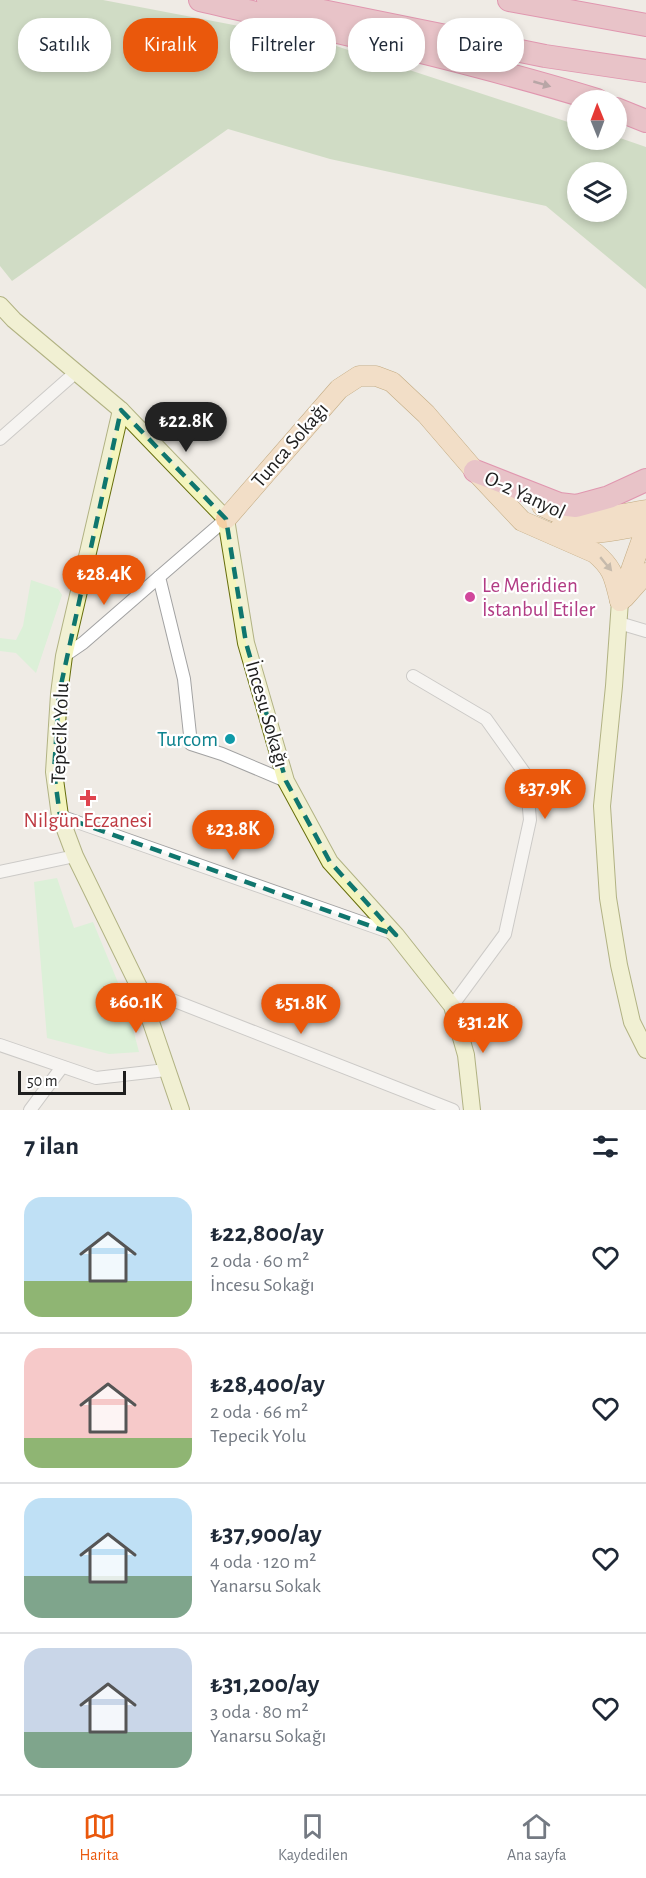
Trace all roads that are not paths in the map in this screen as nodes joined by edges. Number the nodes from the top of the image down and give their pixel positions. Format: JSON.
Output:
{"nodes":[{"id":1,"x":200,"y":0,"type":"edge"},
{"id":2,"x":268,"y":0,"type":"edge"},
{"id":3,"x":509,"y":0,"type":"edge"},
{"id":4,"x":599,"y":18,"type":"junction"},
{"id":5,"x":646,"y":18,"type":"edge"},
{"id":6,"x":646,"y":25,"type":"edge"},
{"id":7,"x":646,"y":71,"type":"edge"},
{"id":8,"x":567,"y":91,"type":"edge"},
{"id":9,"x":627,"y":113,"type":"edge"},
{"id":10,"x":646,"y":121,"type":"edge"},
{"id":11,"x":0,"y":305,"type":"edge"},
{"id":12,"x":75,"y":373,"type":"junction"},
{"id":13,"x":121,"y":410,"type":"junction"},
{"id":14,"x":0,"y":439,"type":"edge"},
{"id":15,"x":475,"y":471,"type":"junction"},
{"id":16,"x":646,"y":480,"type":"edge"},
{"id":17,"x":646,"y":510,"type":"edge"},
{"id":18,"x":226,"y":519,"type":"junction"},
{"id":19,"x":599,"y":526,"type":"junction"},
{"id":20,"x":646,"y":526,"type":"edge"},
{"id":21,"x":646,"y":573,"type":"edge"},
{"id":22,"x":159,"y":578,"type":"junction"},
{"id":23,"x":620,"y":602,"type":"junction"},
{"id":24,"x":619,"y":623,"type":"junction"},
{"id":25,"x":646,"y":631,"type":"edge"},
{"id":26,"x":64,"y":656,"type":"junction"},
{"id":27,"x":412,"y":676,"type":"dead end"},
{"id":28,"x":286,"y":781,"type":"junction"},
{"id":29,"x":60,"y":816,"type":"junction"},
{"id":30,"x":75,"y":856,"type":"junction"},
{"id":31,"x":0,"y":872,"type":"edge"},
{"id":32,"x":396,"y":935,"type":"junction"},
{"id":33,"x":139,"y":987,"type":"junction"},
{"id":34,"x":452,"y":1006,"type":"junction"},
{"id":35,"x":2,"y":1049,"type":"edge"},
{"id":36,"x":646,"y":1050,"type":"edge"},
{"id":37,"x":62,"y":1067,"type":"junction"},
{"id":38,"x":166,"y":1070,"type":"junction"},
{"id":39,"x":30,"y":1110,"type":"edge"},
{"id":40,"x":181,"y":1110,"type":"edge"},
{"id":41,"x":453,"y":1110,"type":"edge"},
{"id":42,"x":472,"y":1110,"type":"edge"}],
"edges":[{"from":1,"to":8,"type":"highway","one_way":true},
{"from":2,"to":7,"type":"highway"},
{"from":3,"to":4,"type":"highway"},
{"from":4,"to":5,"type":"highway"},
{"from":4,"to":6,"type":"highway"},
{"from":9,"to":10,"type":"highway"},
{"from":11,"to":12,"type":"main road"},
{"from":12,"to":13,"type":"main road"},
{"from":12,"to":14,"type":"street"},
{"from":13,"to":18,"type":"main road"},
{"from":13,"to":26,"type":"main road","name":"Tepecik Yolu"},
{"from":15,"to":16,"type":"highway"},
{"from":15,"to":18,"type":"main road","name":"Tunca Sokağı"},
{"from":15,"to":19,"type":"main road","name":"O-2 Yanyol"},
{"from":15,"to":23,"type":"main road","one_way":true},
{"from":17,"to":19,"type":"main road","name":"O-2 Yanyol"},
{"from":18,"to":22,"type":"street"},
{"from":18,"to":28,"type":"main road","name":"İncesu Sokağı"},
{"from":19,"to":20,"type":"main road"},
{"from":20,"to":23,"type":"main road"},
{"from":21,"to":23,"type":"main road"},
{"from":22,"to":26,"type":"street"},
{"from":22,"to":28,"type":"street"},
{"from":23,"to":24,"type":"main road"},
{"from":24,"to":25,"type":"street"},
{"from":24,"to":36,"type":"main road"},
{"from":26,"to":29,"type":"main road","name":"Tepecik Yolu"},
{"from":27,"to":34,"type":"street"},
{"from":28,"to":32,"type":"main road","name":"İncesu Sokağı"},
{"from":29,"to":30,"type":"main road","name":"Tepecik Yolu"},
{"from":29,"to":32,"type":"street"},
{"from":30,"to":31,"type":"street"},
{"from":30,"to":33,"type":"main road","name":"Tepecik Yolu"},
{"from":32,"to":34,"type":"main road","name":"İncesu Sokağı"},
{"from":33,"to":38,"type":"main road","name":"Tepecik Yolu"},
{"from":33,"to":41,"type":"street"},
{"from":34,"to":42,"type":"main road"},
{"from":35,"to":37,"type":"street"},
{"from":37,"to":38,"type":"street"},
{"from":37,"to":39,"type":"street"},
{"from":38,"to":40,"type":"main road","name":"Tepecik Yolu"}]}
